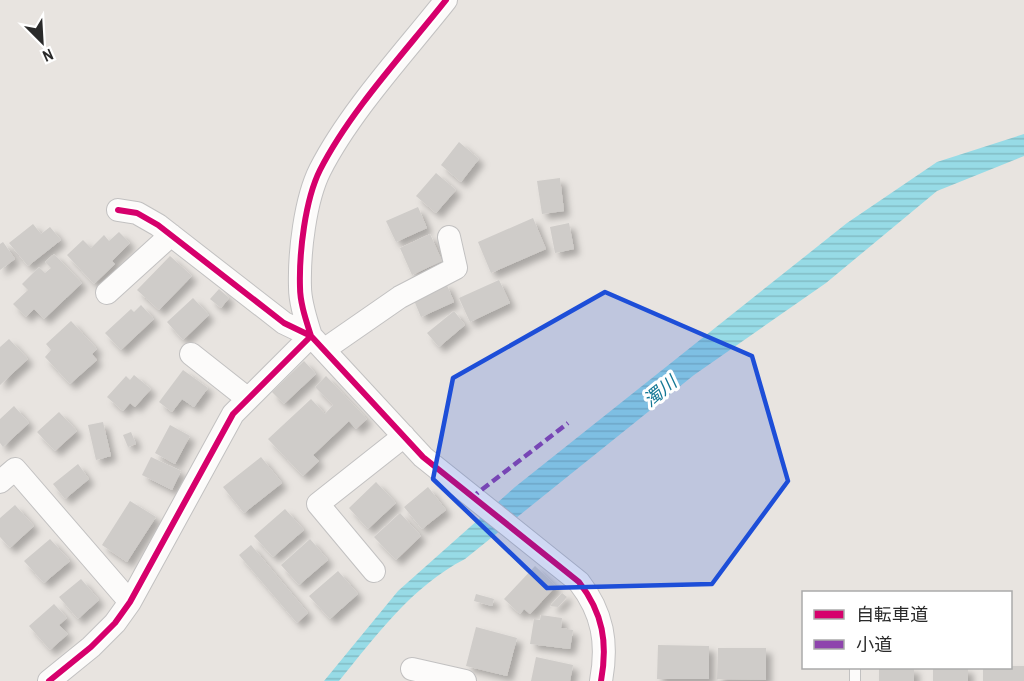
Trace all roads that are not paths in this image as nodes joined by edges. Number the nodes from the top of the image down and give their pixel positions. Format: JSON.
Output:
{"nodes":[{"id":1,"x":446,"y":0,"type":"edge"},
{"id":2,"x":118,"y":210,"type":"dead end"},
{"id":3,"x":171,"y":235,"type":"junction"},
{"id":4,"x":449,"y":237,"type":"dead end"},
{"id":5,"x":107,"y":293,"type":"dead end"},
{"id":6,"x":318,"y":343,"type":"junction"},
{"id":7,"x":191,"y":354,"type":"dead end"},
{"id":8,"x":248,"y":399,"type":"junction"},
{"id":9,"x":404,"y":436,"type":"junction"},
{"id":10,"x":0,"y":482,"type":"edge"},
{"id":11,"x":374,"y":571,"type":"dead end"},
{"id":12,"x":130,"y":602,"type":"junction"},
{"id":13,"x":412,"y":669,"type":"dead end"},
{"id":14,"x":49,"y":681,"type":"edge"},
{"id":15,"x":465,"y":681,"type":"edge"},
{"id":16,"x":601,"y":681,"type":"edge"}],
"edges":[{"from":1,"to":6,"type":"street"},
{"from":2,"to":3,"type":"street"},
{"from":3,"to":5,"type":"street"},
{"from":3,"to":6,"type":"street"},
{"from":4,"to":6,"type":"street"},
{"from":6,"to":8,"type":"street"},
{"from":6,"to":9,"type":"street"},
{"from":7,"to":8,"type":"street"},
{"from":8,"to":12,"type":"street"},
{"from":9,"to":11,"type":"street"},
{"from":9,"to":16,"type":"street"},
{"from":10,"to":12,"type":"street"},
{"from":12,"to":14,"type":"street"},
{"from":13,"to":15,"type":"street"}]}
